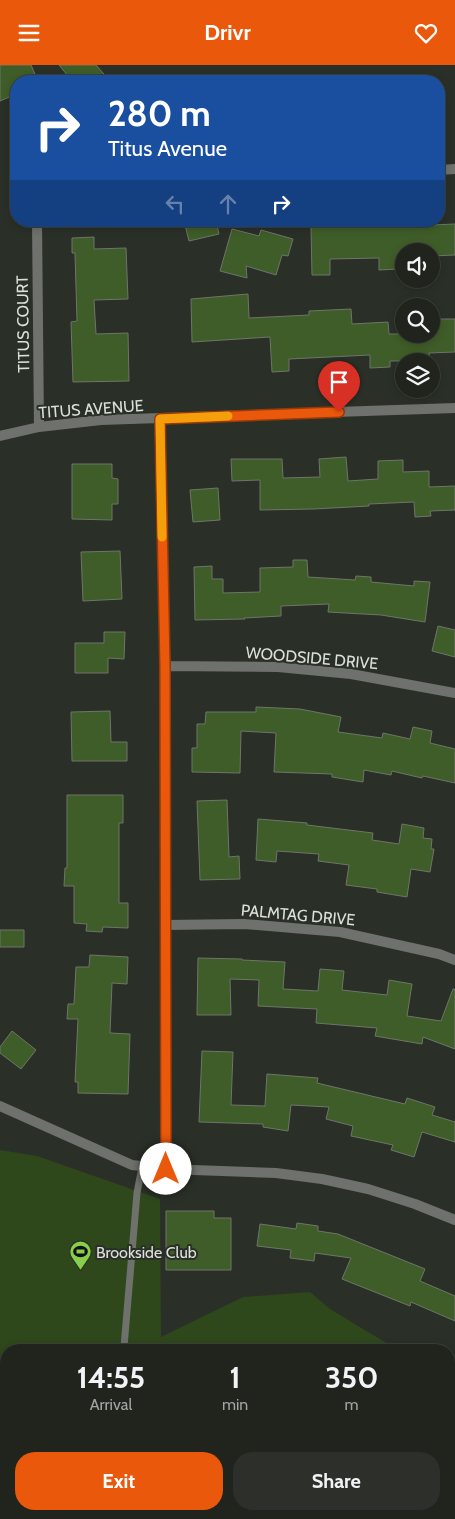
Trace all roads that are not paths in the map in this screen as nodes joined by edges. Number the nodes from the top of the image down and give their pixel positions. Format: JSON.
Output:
{"nodes":[{"id":1,"x":37,"y":227,"type":"edge"},
{"id":2,"x":455,"y":407,"type":"edge"},
{"id":3,"x":160,"y":419,"type":"junction"},
{"id":4,"x":39,"y":427,"type":"junction"},
{"id":5,"x":0,"y":436,"type":"edge"},
{"id":6,"x":165,"y":666,"type":"junction"},
{"id":7,"x":455,"y":693,"type":"edge"},
{"id":8,"x":165,"y":925,"type":"junction"},
{"id":9,"x":455,"y":960,"type":"edge"},
{"id":10,"x":0,"y":1107,"type":"edge"},
{"id":11,"x":142,"y":1167,"type":"junction"},
{"id":12,"x":166,"y":1169,"type":"junction"},
{"id":13,"x":455,"y":1220,"type":"edge"},
{"id":14,"x":124,"y":1344,"type":"edge"}],
"edges":[{"from":1,"to":4,"type":"street","name":"TITUS COURT"},
{"from":2,"to":3,"type":"street","name":"TITUS AVENUE"},
{"from":3,"to":4,"type":"street","name":"TITUS AVENUE"},
{"from":3,"to":6,"type":"street"},
{"from":4,"to":5,"type":"street","name":"TITUS AVENUE"},
{"from":6,"to":7,"type":"street","name":"WOODSIDE DRIVE"},
{"from":6,"to":8,"type":"street"},
{"from":8,"to":9,"type":"street","name":"PALMTAG DRIVE"},
{"from":8,"to":12,"type":"street"},
{"from":10,"to":11,"type":"street"},
{"from":11,"to":12,"type":"street"},
{"from":11,"to":14,"type":"lane"},
{"from":12,"to":13,"type":"street"}]}
